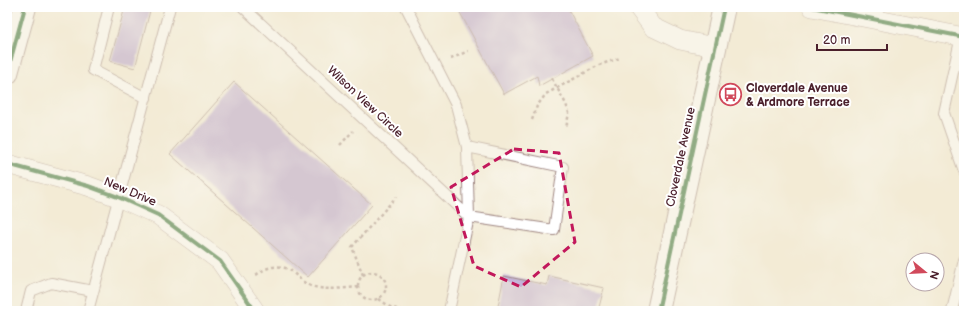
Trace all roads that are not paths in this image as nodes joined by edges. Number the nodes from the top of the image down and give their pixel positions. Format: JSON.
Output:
{"nodes":[{"id":1,"x":25,"y":7,"type":"edge"},
{"id":2,"x":109,"y":7,"type":"edge"},
{"id":3,"x":170,"y":7,"type":"edge"},
{"id":4,"x":243,"y":7,"type":"edge"},
{"id":5,"x":406,"y":7,"type":"edge"},
{"id":6,"x":638,"y":7,"type":"edge"},
{"id":7,"x":724,"y":7,"type":"edge"},
{"id":8,"x":812,"y":7,"type":"edge"},
{"id":9,"x":963,"y":36,"type":"edge"},
{"id":10,"x":714,"y":47,"type":"junction"},
{"id":11,"x":7,"y":73,"type":"edge"},
{"id":12,"x":146,"y":98,"type":"junction"},
{"id":13,"x":467,"y":147,"type":"junction"},
{"id":14,"x":7,"y":164,"type":"edge"},
{"id":15,"x":964,"y":171,"type":"edge"},
{"id":16,"x":118,"y":197,"type":"junction"},
{"id":17,"x":469,"y":217,"type":"junction"},
{"id":18,"x":964,"y":260,"type":"edge"},
{"id":19,"x":93,"y":291,"type":"junction"},
{"id":20,"x":26,"y":311,"type":"edge"},
{"id":21,"x":88,"y":311,"type":"edge"},
{"id":22,"x":255,"y":311,"type":"edge"},
{"id":23,"x":449,"y":311,"type":"edge"},
{"id":24,"x":658,"y":311,"type":"edge"},
{"id":25,"x":952,"y":311,"type":"edge"}],
"edges":[{"from":1,"to":11,"type":"street"},
{"from":2,"to":12,"type":"lane"},
{"from":3,"to":12,"type":"lane"},
{"from":4,"to":17,"type":"lane","name":"Wilson View Circle"},
{"from":5,"to":13,"type":"lane"},
{"from":6,"to":10,"type":"street"},
{"from":7,"to":10,"type":"street","name":"Cloverdale Avenue"},
{"from":8,"to":9,"type":"street"},
{"from":9,"to":15,"type":"lane"},
{"from":10,"to":24,"type":"street","name":"Cloverdale Avenue"},
{"from":12,"to":16,"type":"lane"},
{"from":13,"to":17,"type":"lane"},
{"from":13,"to":17,"type":"lane"},
{"from":14,"to":16,"type":"street","name":"New Drive"},
{"from":16,"to":19,"type":"lane"},
{"from":16,"to":22,"type":"street","name":"New Drive"},
{"from":17,"to":23,"type":"lane"},
{"from":18,"to":25,"type":"lane"},
{"from":19,"to":20,"type":"lane"},
{"from":19,"to":21,"type":"lane"}]}
